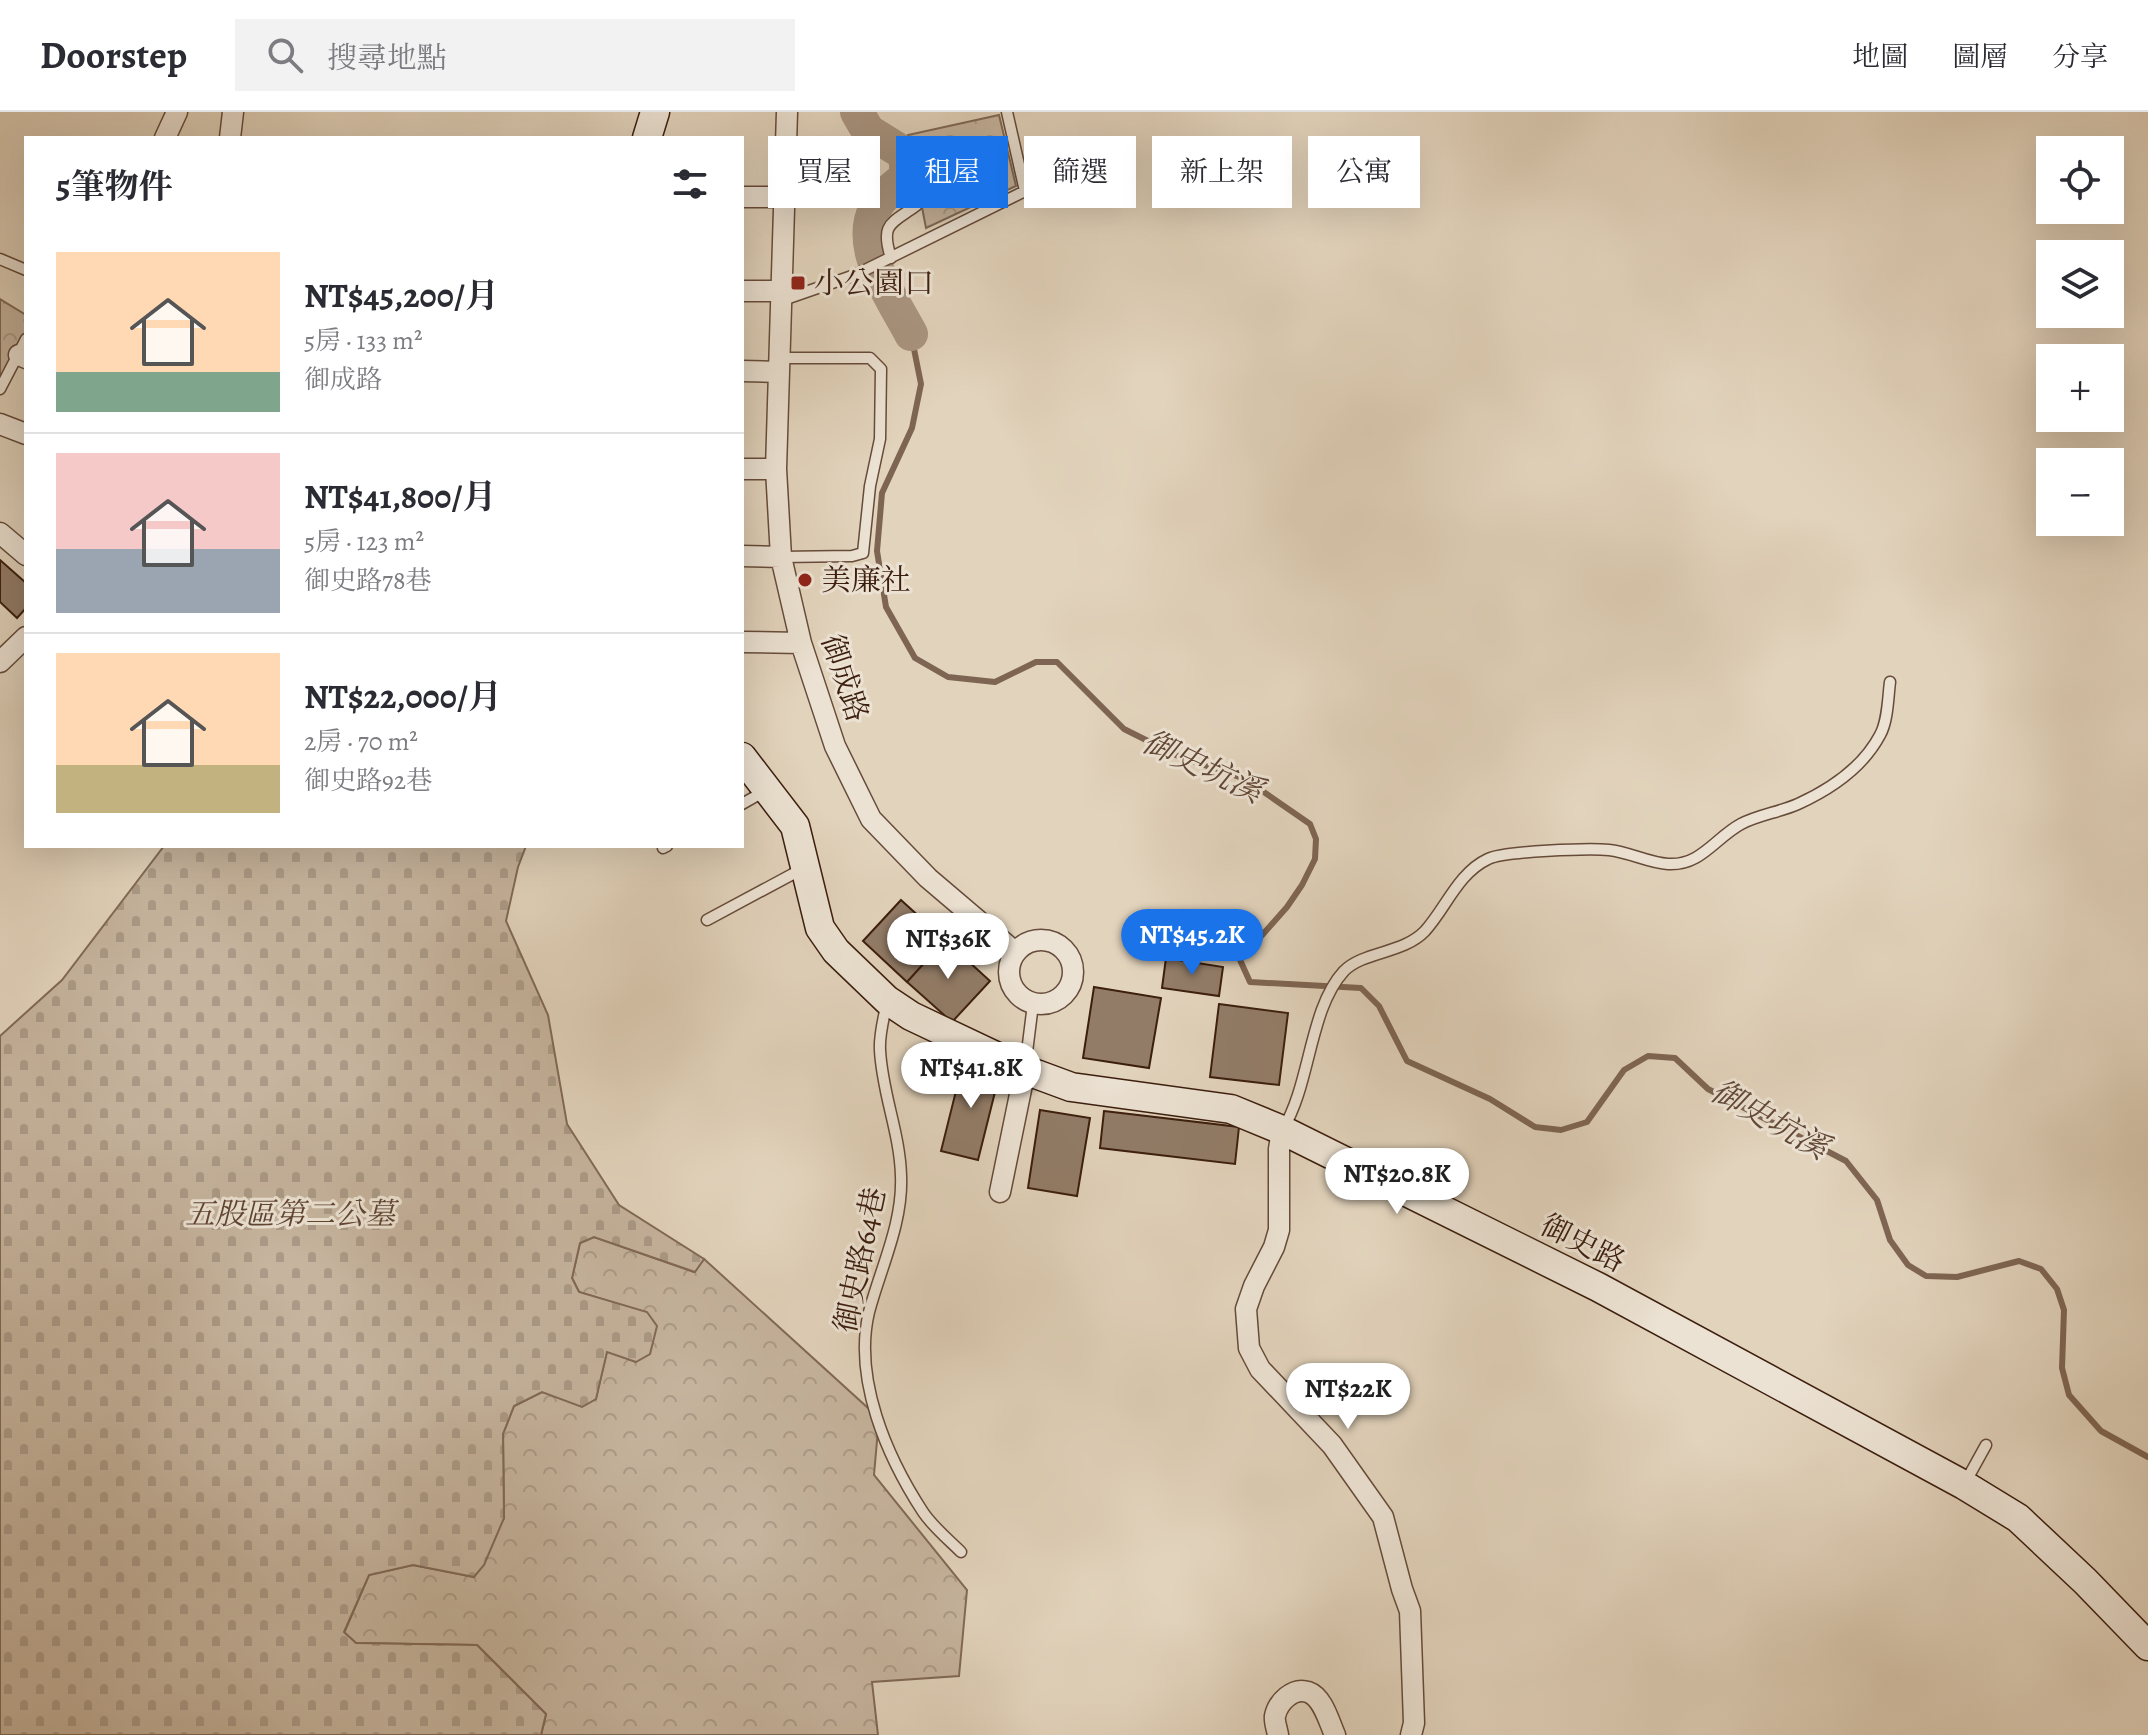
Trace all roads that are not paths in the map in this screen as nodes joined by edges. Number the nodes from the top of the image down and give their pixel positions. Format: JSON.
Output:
{"nodes":[{"id":1,"x":177,"y":112,"type":"edge"},
{"id":2,"x":233,"y":112,"type":"edge"},
{"id":3,"x":655,"y":112,"type":"edge"},
{"id":4,"x":787,"y":112,"type":"edge"},
{"id":5,"x":1007,"y":112,"type":"edge"},
{"id":6,"x":166,"y":136,"type":"edge"},
{"id":7,"x":230,"y":136,"type":"edge"},
{"id":8,"x":648,"y":136,"type":"edge"},
{"id":9,"x":786,"y":136,"type":"edge"},
{"id":10,"x":744,"y":197,"type":"edge"},
{"id":11,"x":768,"y":197,"type":"edge"},
{"id":12,"x":783,"y":208,"type":"edge"},
{"id":13,"x":913,"y":208,"type":"edge"},
{"id":14,"x":891,"y":258,"type":"junction"},
{"id":15,"x":0,"y":259,"type":"edge"},
{"id":16,"x":24,"y":269,"type":"edge"},
{"id":17,"x":744,"y":291,"type":"edge"},
{"id":18,"x":780,"y":296,"type":"junction"},
{"id":19,"x":24,"y":350,"type":"edge"},
{"id":20,"x":778,"y":365,"type":"junction"},
{"id":21,"x":744,"y":371,"type":"edge"},
{"id":22,"x":0,"y":389,"type":"edge"},
{"id":23,"x":0,"y":424,"type":"edge"},
{"id":24,"x":24,"y":433,"type":"edge"},
{"id":25,"x":744,"y":469,"type":"edge"},
{"id":26,"x":776,"y":469,"type":"junction"},
{"id":27,"x":0,"y":533,"type":"edge"},
{"id":28,"x":24,"y":553,"type":"edge"},
{"id":29,"x":744,"y":556,"type":"edge"},
{"id":30,"x":781,"y":557,"type":"junction"},
{"id":31,"x":24,"y":639,"type":"edge"},
{"id":32,"x":744,"y":642,"type":"edge"},
{"id":33,"x":801,"y":643,"type":"junction"},
{"id":34,"x":0,"y":662,"type":"edge"},
{"id":35,"x":1890,"y":682,"type":"dead end"},
{"id":36,"x":744,"y":760,"type":"edge"},
{"id":37,"x":767,"y":790,"type":"junction"},
{"id":38,"x":744,"y":803,"type":"edge"},
{"id":39,"x":805,"y":867,"type":"junction"},
{"id":40,"x":707,"y":920,"type":"dead end"},
{"id":41,"x":1015,"y":952,"type":"junction"},
{"id":42,"x":887,"y":1000,"type":"junction"},
{"id":43,"x":1033,"y":1004,"type":"junction"},
{"id":44,"x":1025,"y":1070,"type":"junction"},
{"id":45,"x":1282,"y":1130,"type":"junction"},
{"id":46,"x":1000,"y":1192,"type":"dead end"},
{"id":47,"x":1986,"y":1445,"type":"dead end"},
{"id":48,"x":1964,"y":1485,"type":"junction"},
{"id":49,"x":961,"y":1552,"type":"dead end"},
{"id":50,"x":2148,"y":1646,"type":"edge"},
{"id":51,"x":1278,"y":1735,"type":"edge"},
{"id":52,"x":1335,"y":1735,"type":"edge"},
{"id":53,"x":1411,"y":1735,"type":"edge"}],
"edges":[{"from":1,"to":6,"type":"street"},
{"from":2,"to":7,"type":"street"},
{"from":3,"to":8,"type":"street"},
{"from":4,"to":9,"type":"street","name":"御成路"},
{"from":5,"to":14,"type":"lane"},
{"from":10,"to":11,"type":"street"},
{"from":12,"to":18,"type":"street","name":"御成路"},
{"from":13,"to":14,"type":"lane"},
{"from":14,"to":18,"type":"lane"},
{"from":15,"to":16,"type":"lane"},
{"from":17,"to":18,"type":"street"},
{"from":18,"to":20,"type":"street","name":"御成路"},
{"from":19,"to":22,"type":"lane"},
{"from":20,"to":21,"type":"street"},
{"from":20,"to":26,"type":"street","name":"御成路"},
{"from":20,"to":30,"type":"lane"},
{"from":23,"to":24,"type":"street"},
{"from":25,"to":26,"type":"street"},
{"from":26,"to":30,"type":"street","name":"御成路"},
{"from":27,"to":28,"type":"street"},
{"from":29,"to":30,"type":"street"},
{"from":30,"to":33,"type":"street","name":"御成路"},
{"from":31,"to":34,"type":"street"},
{"from":32,"to":33,"type":"street"},
{"from":33,"to":41,"type":"street","name":"御成路"},
{"from":35,"to":45,"type":"lane"},
{"from":36,"to":37,"type":"street","name":"御史路"},
{"from":37,"to":38,"type":"lane"},
{"from":37,"to":39,"type":"street","name":"御史路"},
{"from":39,"to":40,"type":"lane"},
{"from":39,"to":42,"type":"street","name":"御史路"},
{"from":41,"to":43,"type":"street"},
{"from":41,"to":43,"type":"street"},
{"from":42,"to":44,"type":"street","name":"御史路"},
{"from":42,"to":49,"type":"lane","name":"御史路64巷"},
{"from":43,"to":44,"type":"lane"},
{"from":44,"to":45,"type":"street","name":"御史路"},
{"from":44,"to":46,"type":"street"},
{"from":45,"to":48,"type":"street","name":"御史路"},
{"from":45,"to":53,"type":"street"},
{"from":47,"to":48,"type":"lane"},
{"from":48,"to":50,"type":"street","name":"御史路"},
{"from":51,"to":52,"type":"street"}]}
